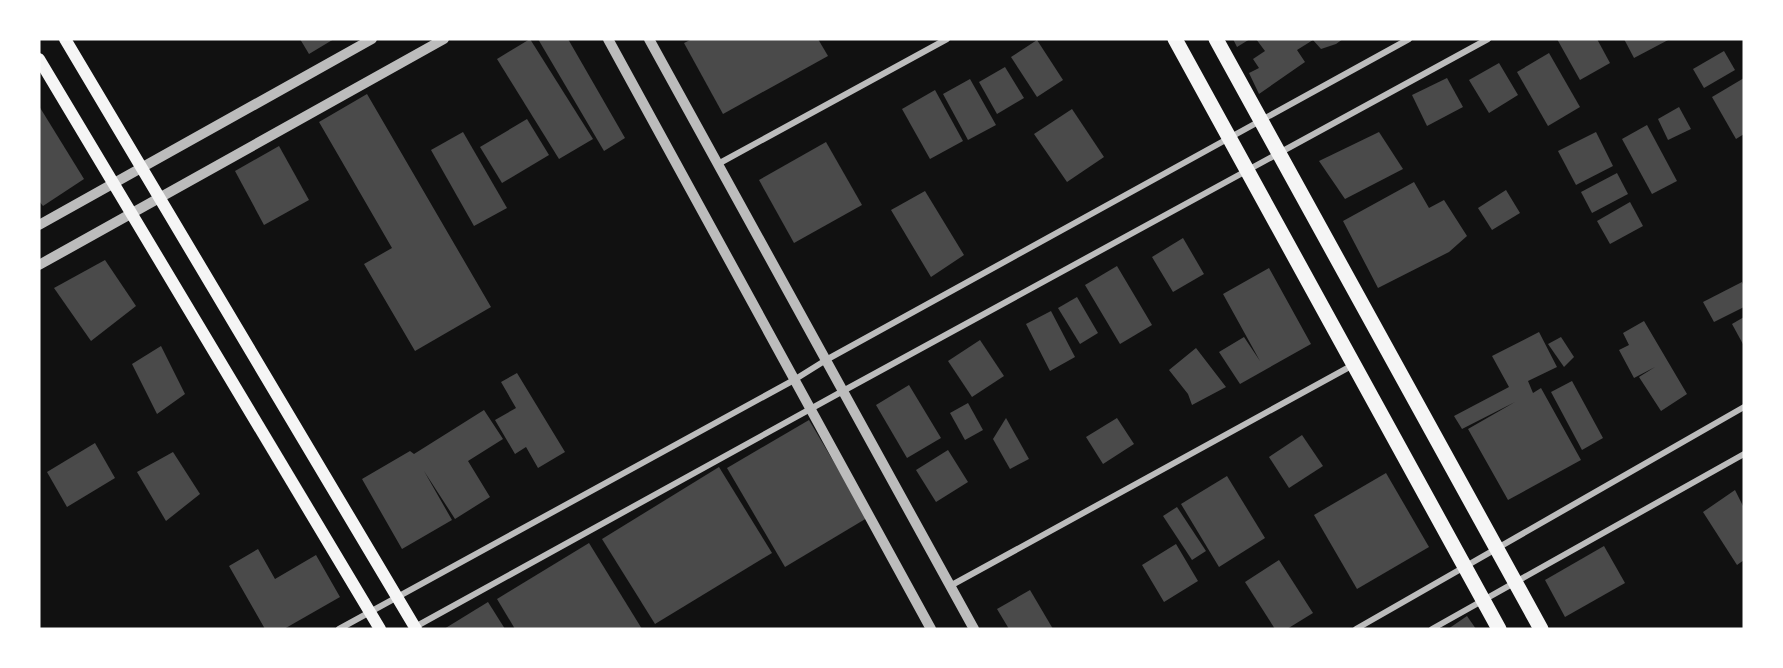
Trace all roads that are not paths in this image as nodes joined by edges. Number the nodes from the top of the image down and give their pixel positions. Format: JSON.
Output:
{"nodes":[{"id":1,"x":65,"y":39,"type":"edge"},
{"id":2,"x":372,"y":39,"type":"edge"},
{"id":3,"x":444,"y":39,"type":"edge"},
{"id":4,"x":608,"y":39,"type":"edge"},
{"id":5,"x":649,"y":39,"type":"edge"},
{"id":6,"x":947,"y":39,"type":"edge"},
{"id":7,"x":1175,"y":39,"type":"edge"},
{"id":8,"x":1216,"y":39,"type":"edge"},
{"id":9,"x":1409,"y":39,"type":"edge"},
{"id":10,"x":1488,"y":39,"type":"edge"},
{"id":11,"x":39,"y":59,"type":"edge"},
{"id":12,"x":1261,"y":120,"type":"junction"},
{"id":13,"x":1229,"y":137,"type":"junction"},
{"id":14,"x":1280,"y":153,"type":"junction"},
{"id":15,"x":718,"y":164,"type":"junction"},
{"id":16,"x":142,"y":168,"type":"junction"},
{"id":17,"x":1247,"y":171,"type":"junction"},
{"id":18,"x":114,"y":184,"type":"junction"},
{"id":19,"x":160,"y":197,"type":"junction"},
{"id":20,"x":132,"y":213,"type":"junction"},
{"id":21,"x":39,"y":225,"type":"edge"},
{"id":22,"x":39,"y":265,"type":"edge"},
{"id":23,"x":826,"y":360,"type":"junction"},
{"id":24,"x":1353,"y":364,"type":"junction"},
{"id":25,"x":794,"y":380,"type":"junction"},
{"id":26,"x":843,"y":391,"type":"junction"},
{"id":27,"x":1744,"y":407,"type":"edge"},
{"id":28,"x":810,"y":410,"type":"junction"},
{"id":29,"x":1744,"y":454,"type":"edge"},
{"id":30,"x":1497,"y":549,"type":"junction"},
{"id":31,"x":1465,"y":568,"type":"junction"},
{"id":32,"x":1515,"y":582,"type":"junction"},
{"id":33,"x":950,"y":586,"type":"junction"},
{"id":34,"x":397,"y":597,"type":"junction"},
{"id":35,"x":1483,"y":600,"type":"junction"},
{"id":36,"x":370,"y":612,"type":"junction"},
{"id":37,"x":414,"y":628,"type":"edge"},
{"id":38,"x":339,"y":629,"type":"edge"},
{"id":39,"x":380,"y":629,"type":"edge"},
{"id":40,"x":931,"y":629,"type":"edge"},
{"id":41,"x":974,"y":629,"type":"edge"},
{"id":42,"x":1356,"y":629,"type":"edge"},
{"id":43,"x":1432,"y":629,"type":"edge"},
{"id":44,"x":1499,"y":629,"type":"edge"},
{"id":45,"x":1541,"y":629,"type":"edge"}],
"edges":[{"from":1,"to":16,"type":"main road"},
{"from":2,"to":16,"type":"street"},
{"from":3,"to":19,"type":"street"},
{"from":4,"to":25,"type":"street"},
{"from":5,"to":15,"type":"street"},
{"from":6,"to":15,"type":"street"},
{"from":7,"to":13,"type":"main road"},
{"from":8,"to":12,"type":"main road"},
{"from":9,"to":12,"type":"street"},
{"from":10,"to":14,"type":"street"},
{"from":11,"to":18,"type":"main road"},
{"from":12,"to":13,"type":"street"},
{"from":12,"to":14,"type":"main road"},
{"from":13,"to":17,"type":"main road"},
{"from":13,"to":23,"type":"street"},
{"from":14,"to":17,"type":"street"},
{"from":14,"to":30,"type":"main road"},
{"from":15,"to":23,"type":"street"},
{"from":16,"to":18,"type":"street"},
{"from":16,"to":19,"type":"main road"},
{"from":17,"to":24,"type":"main road"},
{"from":17,"to":26,"type":"street"},
{"from":18,"to":20,"type":"main road"},
{"from":18,"to":21,"type":"street"},
{"from":19,"to":20,"type":"street"},
{"from":19,"to":34,"type":"main road"},
{"from":20,"to":22,"type":"street"},
{"from":20,"to":36,"type":"main road"},
{"from":23,"to":25,"type":"street"},
{"from":23,"to":26,"type":"street"},
{"from":24,"to":31,"type":"main road"},
{"from":24,"to":33,"type":"street"},
{"from":25,"to":28,"type":"street"},
{"from":25,"to":34,"type":"street"},
{"from":26,"to":28,"type":"street"},
{"from":26,"to":33,"type":"street"},
{"from":27,"to":30,"type":"street"},
{"from":28,"to":37,"type":"street"},
{"from":28,"to":40,"type":"street"},
{"from":29,"to":32,"type":"street"},
{"from":30,"to":31,"type":"street"},
{"from":30,"to":32,"type":"main road"},
{"from":31,"to":35,"type":"main road"},
{"from":31,"to":42,"type":"street"},
{"from":32,"to":35,"type":"street"},
{"from":32,"to":45,"type":"main road"},
{"from":33,"to":41,"type":"street"},
{"from":34,"to":36,"type":"street"},
{"from":34,"to":37,"type":"main road"},
{"from":35,"to":43,"type":"street"},
{"from":35,"to":44,"type":"main road"},
{"from":36,"to":38,"type":"street"},
{"from":36,"to":39,"type":"main road"}]}
